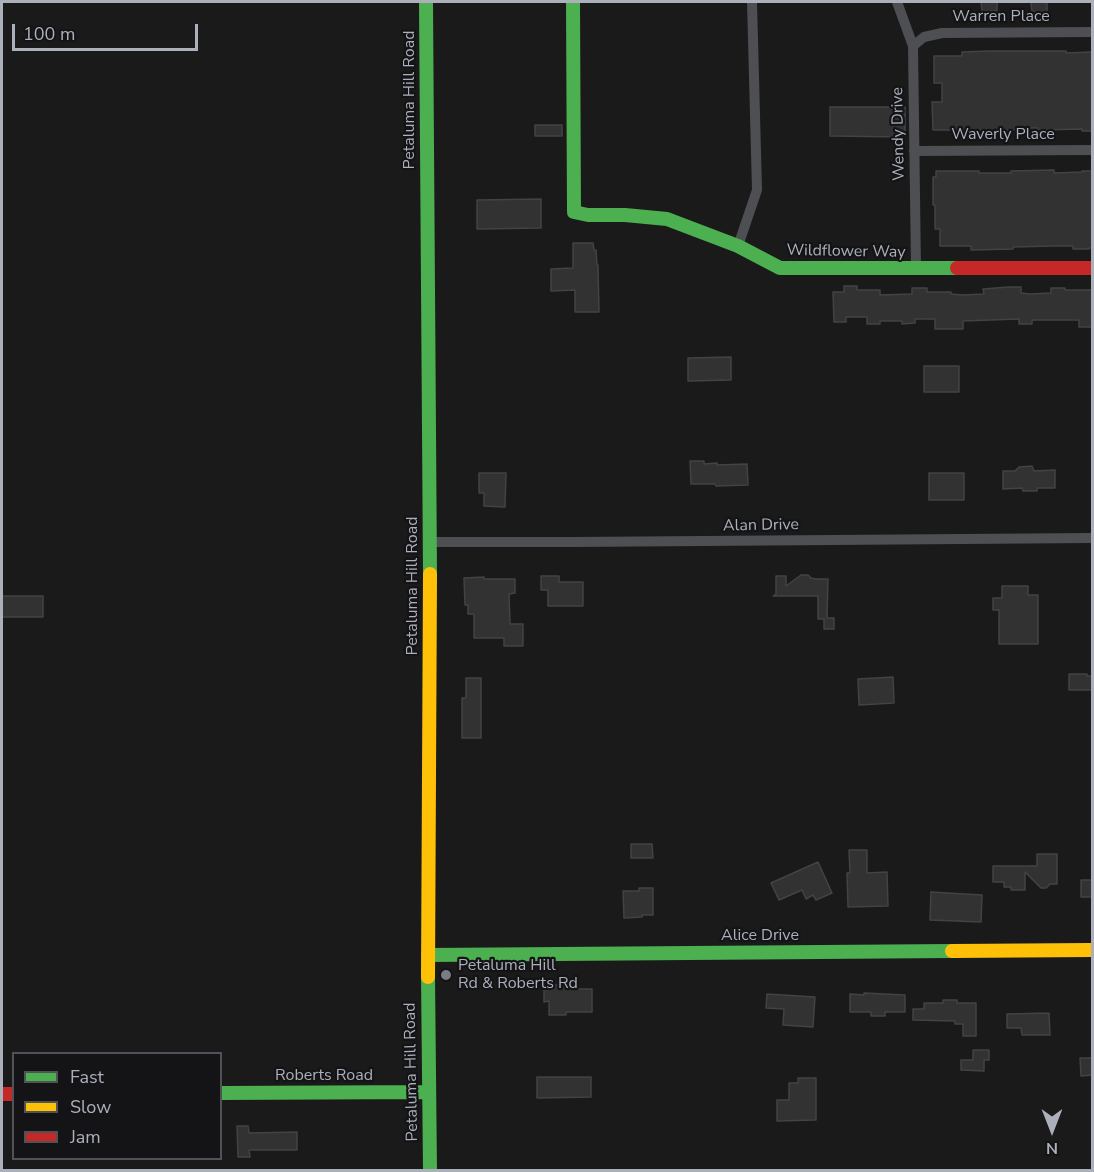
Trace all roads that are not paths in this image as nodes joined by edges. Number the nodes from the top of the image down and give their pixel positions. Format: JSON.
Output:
{"nodes":[{"id":1,"x":426,"y":2,"type":"edge"},
{"id":2,"x":573,"y":2,"type":"edge"},
{"id":3,"x":753,"y":2,"type":"edge"},
{"id":4,"x":897,"y":2,"type":"edge"},
{"id":5,"x":1092,"y":32,"type":"edge"},
{"id":6,"x":913,"y":46,"type":"junction"},
{"id":7,"x":914,"y":150,"type":"junction"},
{"id":8,"x":1092,"y":150,"type":"edge"},
{"id":9,"x":738,"y":246,"type":"junction"},
{"id":10,"x":1092,"y":268,"type":"edge"},
{"id":11,"x":916,"y":269,"type":"junction"},
{"id":12,"x":1092,"y":538,"type":"edge"},
{"id":13,"x":430,"y":542,"type":"junction"},
{"id":14,"x":1092,"y":950,"type":"edge"},
{"id":15,"x":428,"y":955,"type":"junction"},
{"id":16,"x":428,"y":1092,"type":"junction"},
{"id":17,"x":222,"y":1093,"type":"edge"},
{"id":18,"x":430,"y":1170,"type":"edge"}],
"edges":[{"from":1,"to":13,"type":"street","name":"Petaluma Hill Road"},
{"from":2,"to":9,"type":"street","name":"Wildflower Way"},
{"from":3,"to":9,"type":"street"},
{"from":4,"to":6,"type":"street","name":"Wendy Drive"},
{"from":5,"to":6,"type":"street","name":"Warren Place"},
{"from":6,"to":7,"type":"street","name":"Wendy Drive"},
{"from":7,"to":8,"type":"street","name":"Waverly Place"},
{"from":7,"to":11,"type":"street","name":"Wendy Drive"},
{"from":9,"to":11,"type":"street","name":"Wildflower Way"},
{"from":10,"to":11,"type":"street","name":"Wildflower Way"},
{"from":12,"to":13,"type":"street","name":"Alan Drive"},
{"from":13,"to":15,"type":"street","name":"Petaluma Hill Road"},
{"from":14,"to":15,"type":"street","name":"Alice Drive"},
{"from":15,"to":16,"type":"street","name":"Petaluma Hill Road"},
{"from":16,"to":17,"type":"street","name":"Roberts Road"},
{"from":16,"to":18,"type":"street","name":"Petaluma Hill Road"}]}
